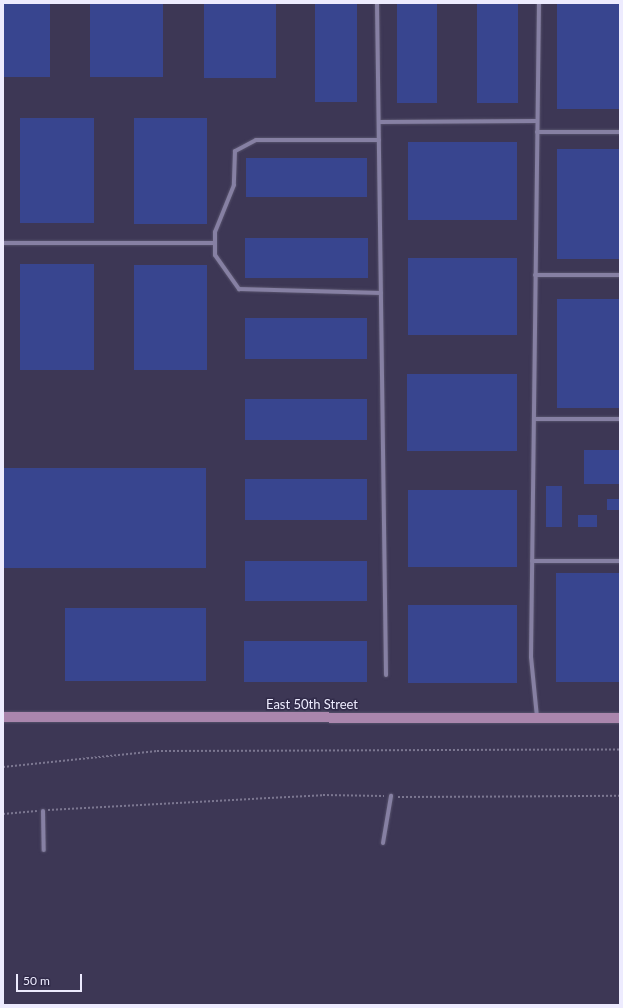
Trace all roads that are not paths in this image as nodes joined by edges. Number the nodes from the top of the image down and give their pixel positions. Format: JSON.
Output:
{"nodes":[{"id":1,"x":377,"y":3,"type":"edge"},
{"id":2,"x":539,"y":3,"type":"edge"},
{"id":3,"x":537,"y":121,"type":"junction"},
{"id":4,"x":379,"y":122,"type":"junction"},
{"id":5,"x":537,"y":132,"type":"junction"},
{"id":6,"x":620,"y":132,"type":"edge"},
{"id":7,"x":379,"y":140,"type":"junction"},
{"id":8,"x":3,"y":242,"type":"edge"},
{"id":9,"x":215,"y":243,"type":"junction"},
{"id":10,"x":536,"y":275,"type":"junction"},
{"id":11,"x":620,"y":275,"type":"edge"},
{"id":12,"x":381,"y":293,"type":"junction"},
{"id":13,"x":534,"y":419,"type":"junction"},
{"id":14,"x":620,"y":419,"type":"edge"},
{"id":15,"x":532,"y":561,"type":"junction"},
{"id":16,"x":620,"y":561,"type":"edge"},
{"id":17,"x":386,"y":675,"type":"dead end"},
{"id":18,"x":3,"y":717,"type":"edge"},
{"id":19,"x":537,"y":718,"type":"junction"},
{"id":20,"x":620,"y":718,"type":"edge"},
{"id":21,"x":391,"y":796,"type":"road end"},
{"id":22,"x":43,"y":811,"type":"road end"},
{"id":23,"x":383,"y":843,"type":"dead end"},
{"id":24,"x":44,"y":850,"type":"dead end"}],
"edges":[{"from":1,"to":4,"type":"lane"},
{"from":2,"to":3,"type":"lane"},
{"from":3,"to":4,"type":"lane"},
{"from":3,"to":5,"type":"lane"},
{"from":4,"to":7,"type":"lane"},
{"from":5,"to":6,"type":"lane"},
{"from":5,"to":10,"type":"lane"},
{"from":7,"to":9,"type":"lane"},
{"from":7,"to":12,"type":"lane"},
{"from":8,"to":9,"type":"lane"},
{"from":9,"to":12,"type":"lane"},
{"from":10,"to":11,"type":"lane"},
{"from":10,"to":13,"type":"lane"},
{"from":12,"to":17,"type":"lane"},
{"from":13,"to":14,"type":"lane"},
{"from":13,"to":15,"type":"lane"},
{"from":15,"to":16,"type":"lane"},
{"from":15,"to":19,"type":"lane"},
{"from":18,"to":19,"type":"main road","name":"East 50th Street"},
{"from":19,"to":20,"type":"main road","name":"East 50th Street"},
{"from":21,"to":23,"type":"lane"},
{"from":22,"to":24,"type":"lane"}]}
